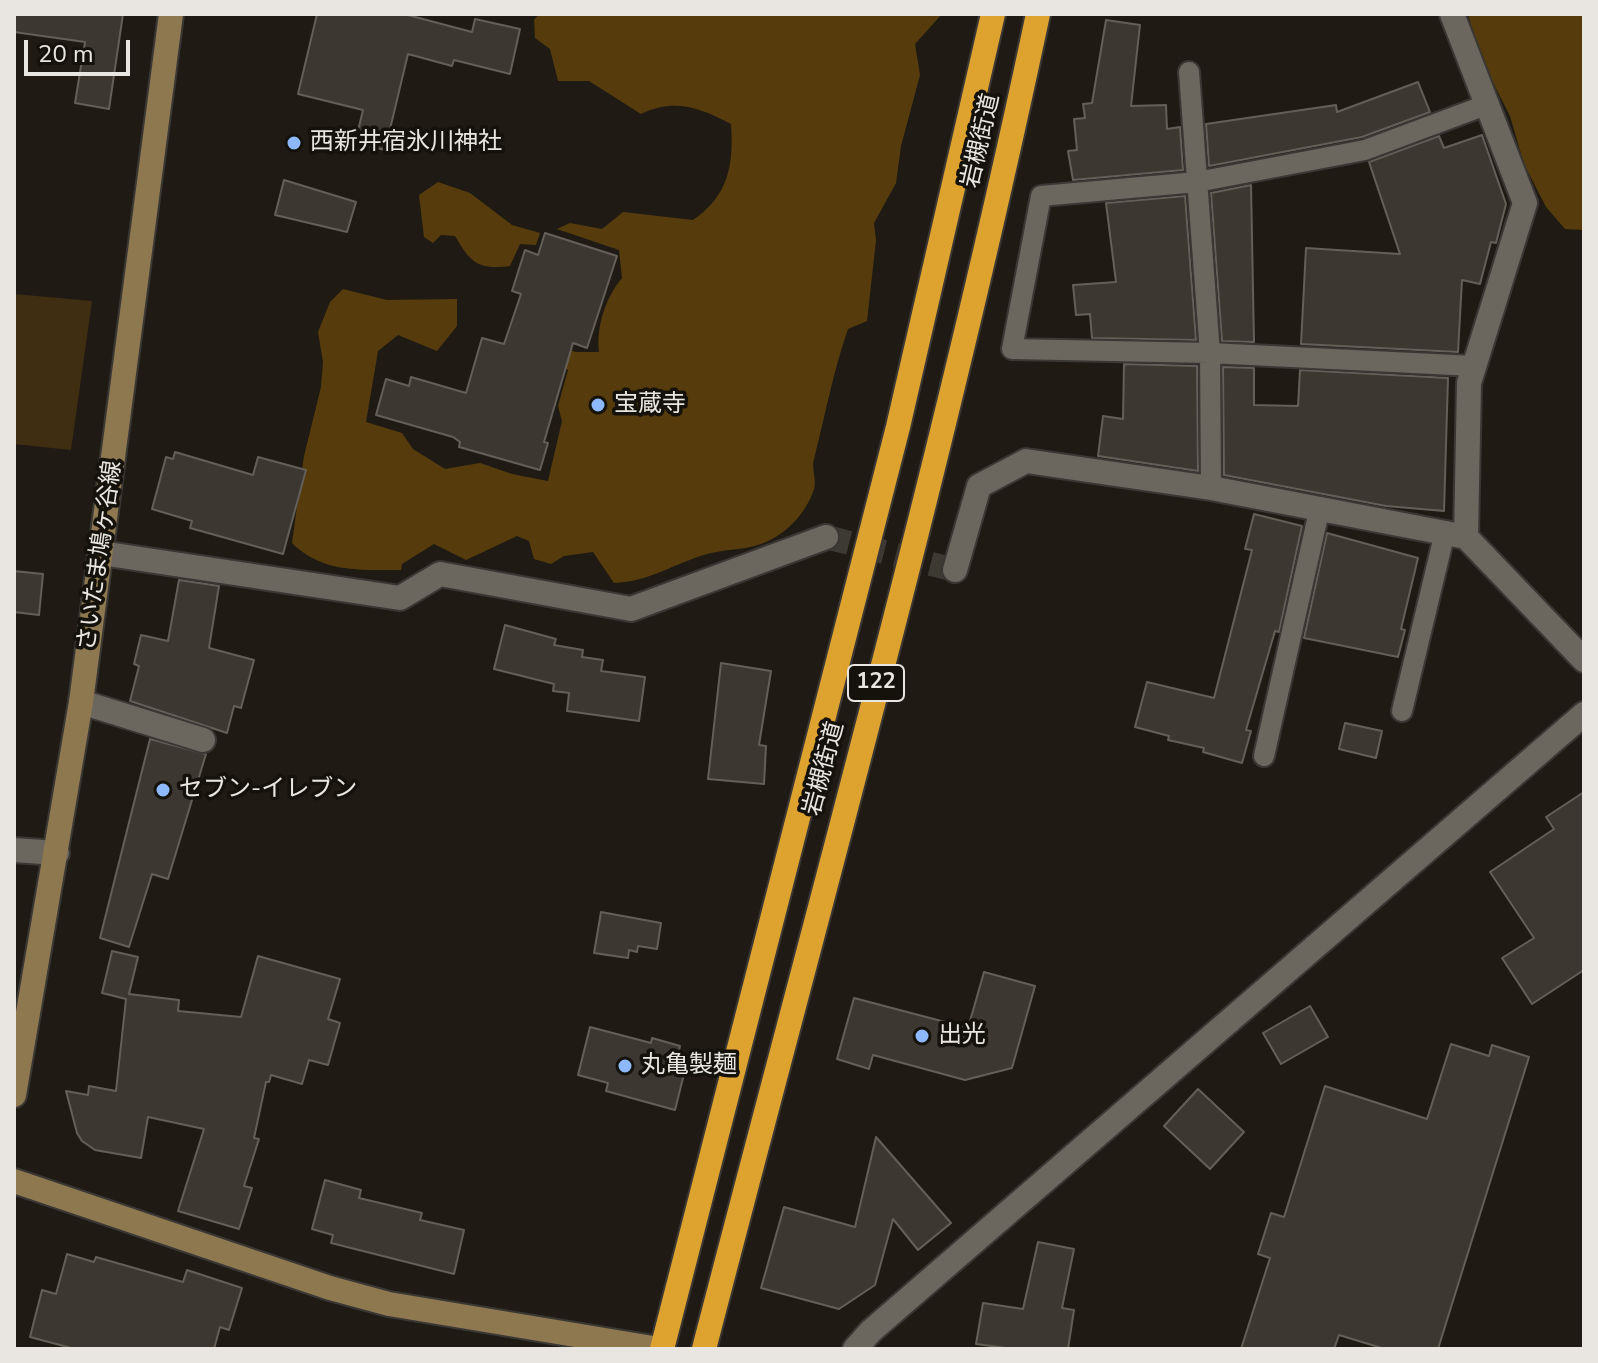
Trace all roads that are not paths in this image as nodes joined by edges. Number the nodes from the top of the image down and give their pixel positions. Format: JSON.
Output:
{"nodes":[{"id":1,"x":171,"y":14,"type":"edge"},
{"id":2,"x":993,"y":14,"type":"edge"},
{"id":3,"x":1038,"y":14,"type":"edge"},
{"id":4,"x":1452,"y":14,"type":"edge"},
{"id":5,"x":1189,"y":72,"type":"dead end"},
{"id":6,"x":1486,"y":105,"type":"junction"},
{"id":7,"x":1197,"y":182,"type":"junction"},
{"id":8,"x":1210,"y":353,"type":"junction"},
{"id":9,"x":1474,"y":366,"type":"junction"},
{"id":10,"x":1211,"y":488,"type":"junction"},
{"id":11,"x":1320,"y":507,"type":"junction"},
{"id":12,"x":1456,"y":534,"type":"junction"},
{"id":13,"x":826,"y":537,"type":"tunnel mouth"},
{"id":14,"x":101,"y":553,"type":"junction"},
{"id":15,"x":955,"y":570,"type":"dead end"},
{"id":16,"x":1584,"y":660,"type":"edge"},
{"id":17,"x":81,"y":702,"type":"junction"},
{"id":18,"x":1402,"y":711,"type":"dead end"},
{"id":19,"x":1584,"y":714,"type":"edge"},
{"id":20,"x":203,"y":740,"type":"dead end"},
{"id":21,"x":1264,"y":756,"type":"dead end"},
{"id":22,"x":14,"y":850,"type":"edge"},
{"id":23,"x":57,"y":853,"type":"junction"},
{"id":24,"x":14,"y":1095,"type":"edge"},
{"id":25,"x":14,"y":1181,"type":"edge"},
{"id":26,"x":661,"y":1349,"type":"edge"},
{"id":27,"x":704,"y":1349,"type":"edge"},
{"id":28,"x":855,"y":1349,"type":"edge"}],
"edges":[{"from":1,"to":14,"type":"main road","name":"さいたま鳩ヶ谷線"},
{"from":2,"to":26,"type":"highway","name":"岩槻街道","number":"122"},
{"from":3,"to":27,"type":"highway","name":"岩槻街道","number":"122"},
{"from":4,"to":6,"type":"street"},
{"from":5,"to":7,"type":"lane"},
{"from":6,"to":7,"type":"lane"},
{"from":6,"to":9,"type":"street"},
{"from":7,"to":8,"type":"lane"},
{"from":7,"to":8,"type":"lane"},
{"from":8,"to":9,"type":"lane"},
{"from":8,"to":10,"type":"lane"},
{"from":9,"to":12,"type":"street"},
{"from":10,"to":11,"type":"street"},
{"from":10,"to":15,"type":"street"},
{"from":11,"to":12,"type":"street"},
{"from":11,"to":21,"type":"lane"},
{"from":12,"to":16,"type":"street"},
{"from":12,"to":18,"type":"lane"},
{"from":13,"to":14,"type":"street"},
{"from":14,"to":17,"type":"main road","name":"さいたま鳩ヶ谷線"},
{"from":17,"to":20,"type":"street"},
{"from":17,"to":23,"type":"main road","name":"さいたま鳩ヶ谷線"},
{"from":19,"to":28,"type":"street"},
{"from":22,"to":23,"type":"street"},
{"from":23,"to":24,"type":"main road","name":"さいたま鳩ヶ谷線"},
{"from":25,"to":26,"type":"main road"}]}
